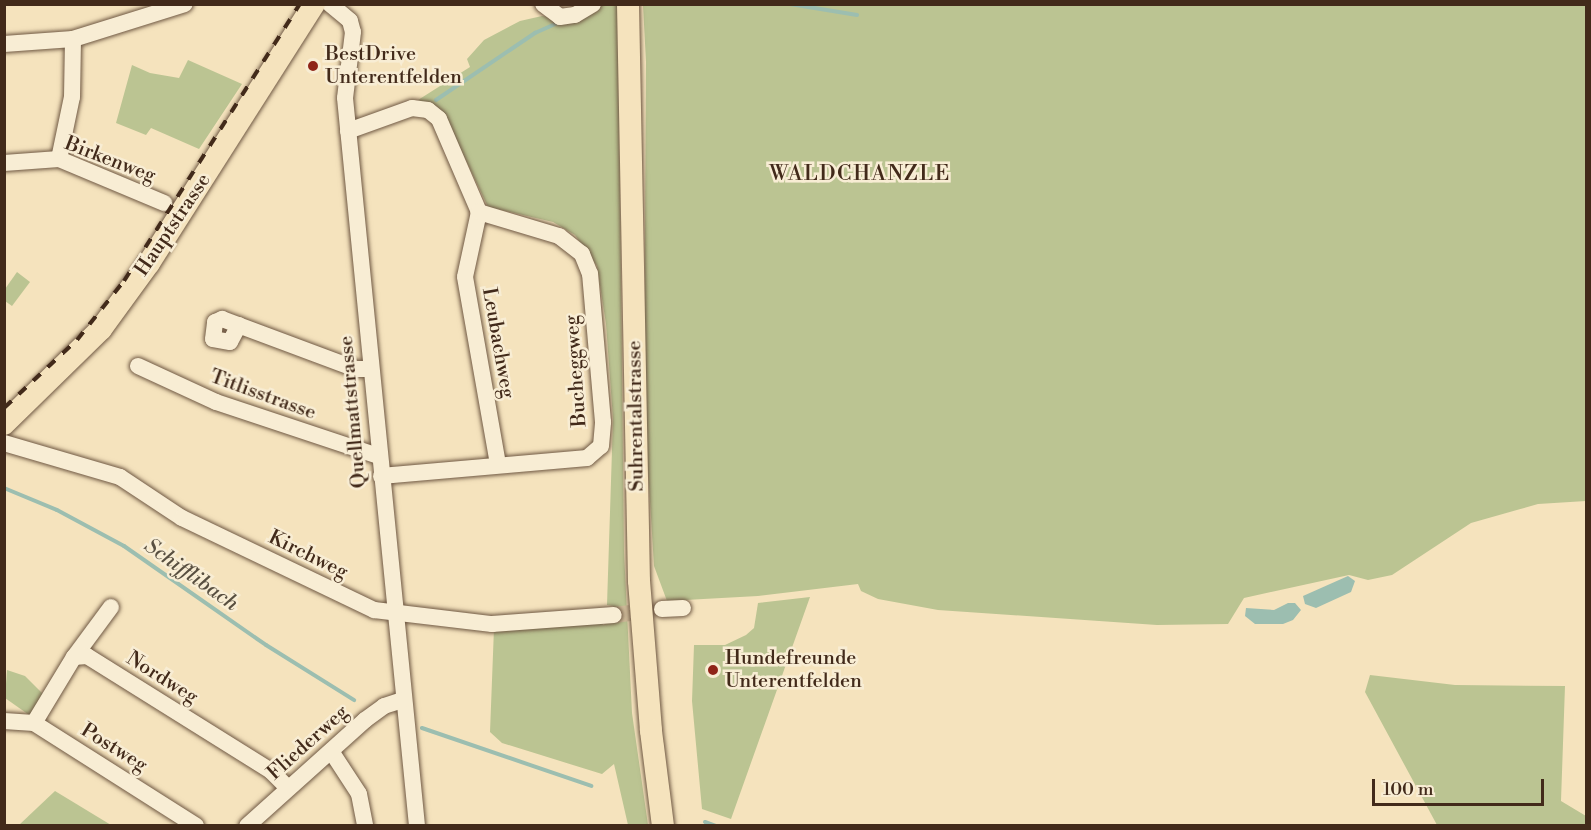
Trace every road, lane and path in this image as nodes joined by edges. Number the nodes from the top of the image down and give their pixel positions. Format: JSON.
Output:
{"nodes":[{"id":1,"x":185,"y":4,"type":"edge"},
{"id":2,"x":314,"y":4,"type":"edge"},
{"id":3,"x":330,"y":4,"type":"edge"},
{"id":4,"x":543,"y":4,"type":"edge"},
{"id":5,"x":593,"y":4,"type":"edge"},
{"id":6,"x":628,"y":4,"type":"edge"},
{"id":7,"x":73,"y":39,"type":"junction"},
{"id":8,"x":4,"y":44,"type":"edge"},
{"id":9,"x":348,"y":131,"type":"junction"},
{"id":10,"x":59,"y":159,"type":"junction"},
{"id":11,"x":4,"y":163,"type":"edge"},
{"id":12,"x":164,"y":203,"type":"dead end"},
{"id":13,"x":478,"y":212,"type":"junction"},
{"id":14,"x":239,"y":325,"type":"dead end"},
{"id":15,"x":138,"y":366,"type":"dead end"},
{"id":16,"x":370,"y":369,"type":"junction"},
{"id":17,"x":4,"y":424,"type":"edge"},
{"id":18,"x":4,"y":443,"type":"edge"},
{"id":19,"x":378,"y":456,"type":"junction"},
{"id":20,"x":498,"y":465,"type":"junction"},
{"id":21,"x":381,"y":476,"type":"junction"},
{"id":22,"x":111,"y":607,"type":"dead end"},
{"id":23,"x":683,"y":608,"type":"dead end"},
{"id":24,"x":662,"y":609,"type":"tunnel mouth"},
{"id":25,"x":393,"y":614,"type":"junction"},
{"id":26,"x":614,"y":615,"type":"tunnel mouth"},
{"id":27,"x":74,"y":657,"type":"junction"},
{"id":28,"x":403,"y":700,"type":"junction"},
{"id":29,"x":4,"y":722,"type":"edge"},
{"id":30,"x":34,"y":723,"type":"junction"},
{"id":31,"x":331,"y":751,"type":"junction"},
{"id":32,"x":288,"y":788,"type":"junction"},
{"id":33,"x":196,"y":825,"type":"edge"},
{"id":34,"x":247,"y":825,"type":"edge"},
{"id":35,"x":365,"y":825,"type":"edge"},
{"id":36,"x":417,"y":825,"type":"edge"},
{"id":37,"x":663,"y":825,"type":"edge"}],
"edges":[{"from":1,"to":7,"type":"street"},
{"from":2,"to":17,"type":"main road","name":"Hauptstrasse"},
{"from":3,"to":9,"type":"street","name":"Quellmattstrasse"},
{"from":4,"to":5,"type":"street"},
{"from":6,"to":37,"type":"main road","name":"Suhrentalstrasse"},
{"from":7,"to":8,"type":"street"},
{"from":7,"to":10,"type":"street"},
{"from":9,"to":13,"type":"street"},
{"from":9,"to":16,"type":"street","name":"Quellmattstrasse"},
{"from":10,"to":11,"type":"street","name":"Birkenweg"},
{"from":10,"to":12,"type":"street","name":"Birkenweg"},
{"from":13,"to":20,"type":"street","name":"Leubachweg"},
{"from":13,"to":20,"type":"street","name":"Bucheggweg"},
{"from":14,"to":16,"type":"street"},
{"from":15,"to":19,"type":"street","name":"Titlisstrasse"},
{"from":16,"to":19,"type":"street","name":"Quellmattstrasse"},
{"from":18,"to":25,"type":"street","name":"Kirchweg"},
{"from":19,"to":21,"type":"street","name":"Quellmattstrasse"},
{"from":20,"to":21,"type":"street","name":"Bucheggweg"},
{"from":21,"to":25,"type":"street","name":"Quellmattstrasse"},
{"from":22,"to":27,"type":"street"},
{"from":23,"to":24,"type":"street"},
{"from":25,"to":26,"type":"street","name":"Kirchweg"},
{"from":25,"to":28,"type":"street","name":"Quellmattstrasse"},
{"from":27,"to":30,"type":"street"},
{"from":27,"to":32,"type":"street","name":"Nordweg"},
{"from":28,"to":31,"type":"street","name":"Fliederweg"},
{"from":28,"to":36,"type":"street","name":"Quellmattstrasse"},
{"from":29,"to":30,"type":"street"},
{"from":30,"to":33,"type":"street","name":"Postweg"},
{"from":31,"to":32,"type":"street","name":"Fliederweg"},
{"from":31,"to":35,"type":"street"},
{"from":32,"to":34,"type":"street","name":"Fliederweg"}]}
